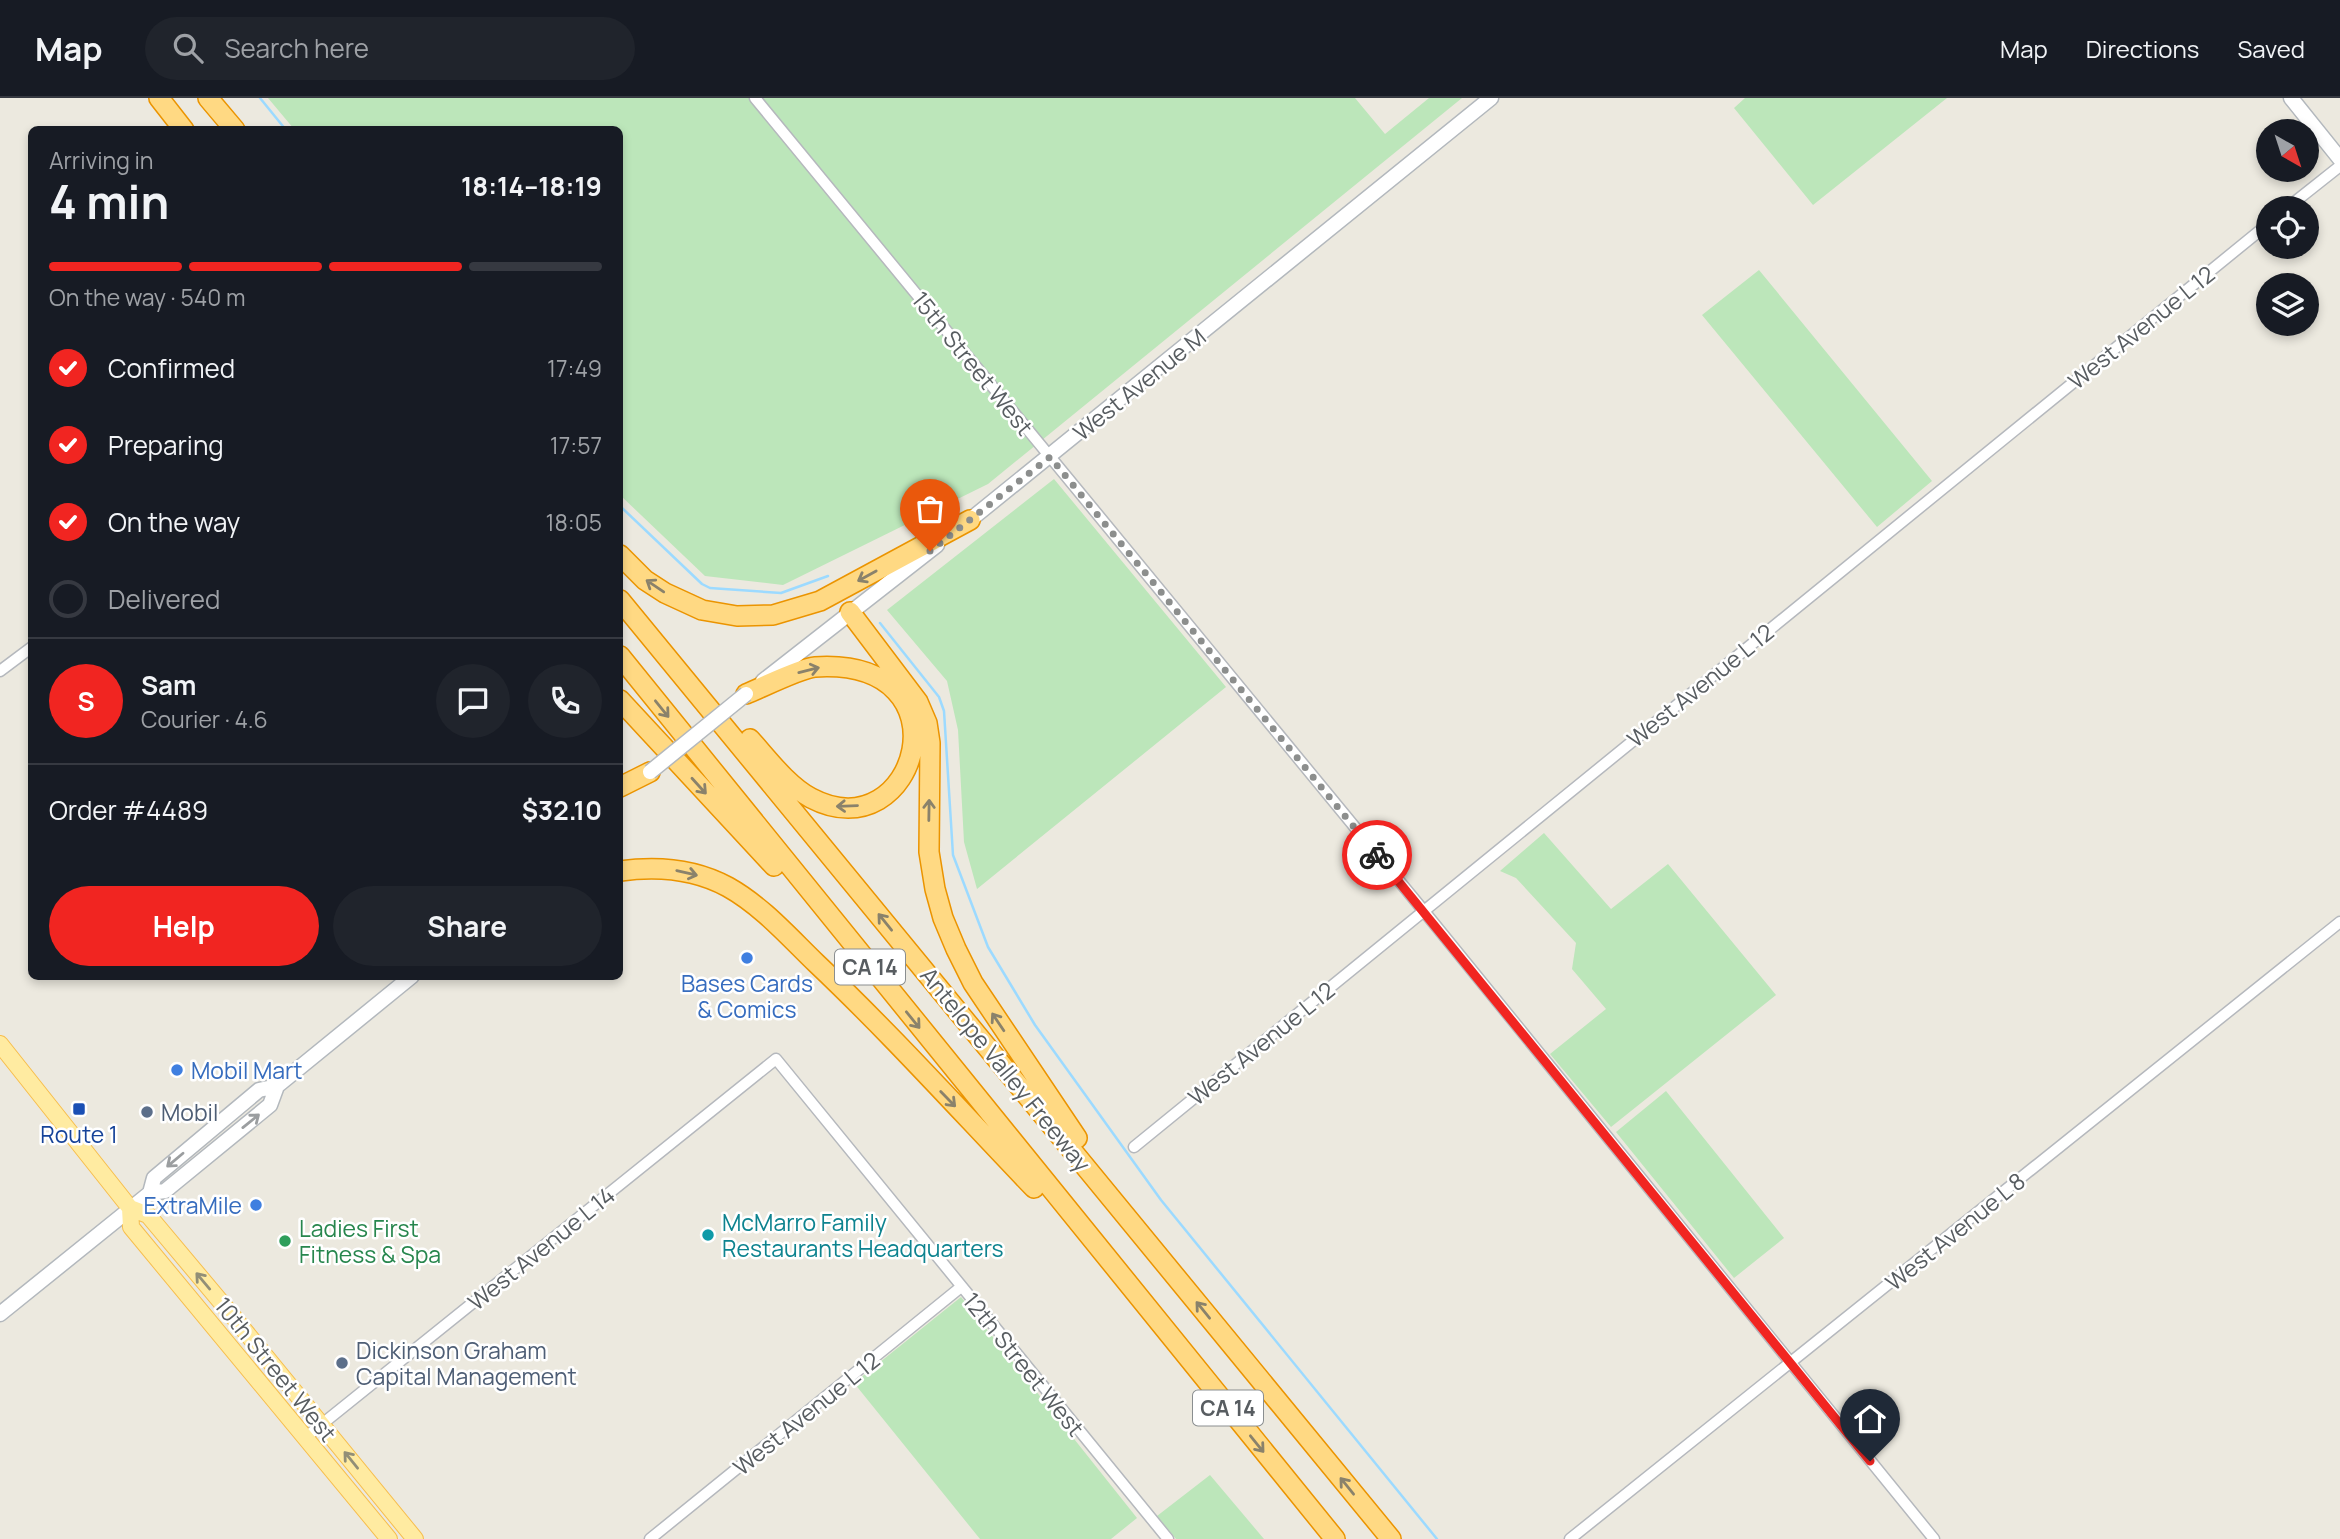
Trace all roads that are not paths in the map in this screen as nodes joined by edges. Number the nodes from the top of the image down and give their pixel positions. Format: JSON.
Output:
{"nodes":[{"id":1,"x":159,"y":98,"type":"edge"},
{"id":2,"x":208,"y":98,"type":"edge"},
{"id":3,"x":755,"y":98,"type":"edge"},
{"id":4,"x":1491,"y":98,"type":"edge"},
{"id":5,"x":2291,"y":98,"type":"edge"},
{"id":6,"x":181,"y":126,"type":"edge"},
{"id":7,"x":231,"y":126,"type":"edge"},
{"id":8,"x":2340,"y":159,"type":"edge"},
{"id":9,"x":2340,"y":166,"type":"edge"},
{"id":10,"x":2302,"y":196,"type":"edge"},
{"id":11,"x":2256,"y":234,"type":"edge"},
{"id":12,"x":1050,"y":457,"type":"junction"},
{"id":13,"x":970,"y":520,"type":"junction"},
{"id":14,"x":623,"y":558,"type":"edge"},
{"id":15,"x":623,"y":602,"type":"edge"},
{"id":16,"x":623,"y":603,"type":"edge"},
{"id":17,"x":850,"y":612,"type":"junction"},
{"id":18,"x":28,"y":650,"type":"edge"},
{"id":19,"x":623,"y":660,"type":"edge"},
{"id":20,"x":0,"y":671,"type":"edge"},
{"id":21,"x":746,"y":694,"type":"junction"},
{"id":22,"x":623,"y":703,"type":"edge"},
{"id":23,"x":650,"y":772,"type":"junction"},
{"id":24,"x":623,"y":786,"type":"edge"},
{"id":25,"x":623,"y":794,"type":"edge"},
{"id":26,"x":623,"y":872,"type":"edge"},
{"id":27,"x":1423,"y":910,"type":"junction"},
{"id":28,"x":2340,"y":922,"type":"edge"},
{"id":29,"x":407,"y":980,"type":"edge"},
{"id":30,"x":882,"y":982,"type":"junction"},
{"id":31,"x":0,"y":1044,"type":"edge"},
{"id":32,"x":776,"y":1059,"type":"joint"},
{"id":33,"x":1134,"y":1147,"type":"dead end"},
{"id":34,"x":1099,"y":1183,"type":"junction"},
{"id":35,"x":130,"y":1208,"type":"junction"},
{"id":36,"x":1122,"y":1277,"type":"junction"},
{"id":37,"x":961,"y":1287,"type":"junction"},
{"id":38,"x":0,"y":1314,"type":"edge"},
{"id":39,"x":1790,"y":1364,"type":"junction"},
{"id":40,"x":322,"y":1424,"type":"junction"},
{"id":41,"x":306,"y":1437,"type":"junction"},
{"id":42,"x":389,"y":1539,"type":"edge"},
{"id":43,"x":415,"y":1539,"type":"edge"},
{"id":44,"x":650,"y":1539,"type":"edge"},
{"id":45,"x":1168,"y":1539,"type":"edge"},
{"id":46,"x":1335,"y":1539,"type":"edge"},
{"id":47,"x":1391,"y":1539,"type":"edge"},
{"id":48,"x":1570,"y":1539,"type":"edge"},
{"id":49,"x":1934,"y":1539,"type":"edge"}],
"edges":[{"from":1,"to":6,"type":"highway"},
{"from":2,"to":7,"type":"highway"},
{"from":3,"to":12,"type":"street","name":"15th Street West"},
{"from":4,"to":12,"type":"main road","name":"West Avenue M"},
{"from":5,"to":8,"type":"main road"},
{"from":9,"to":10,"type":"street"},
{"from":11,"to":27,"type":"street","name":"West Avenue L 12"},
{"from":12,"to":13,"type":"main road","name":"West Avenue M"},
{"from":12,"to":27,"type":"street","name":"15th Street West"},
{"from":13,"to":14,"type":"highway","one_way":true},
{"from":13,"to":17,"type":"main road","name":"West Avenue M"},
{"from":21,"to":15,"type":"highway","one_way":true},
{"from":34,"to":16,"type":"highway","name":"Antelope Valley Freeway","number":"CA 14","one_way":true},
{"from":17,"to":21,"type":"main road","name":"West Avenue M"},
{"from":34,"to":17,"type":"highway","one_way":true},
{"from":18,"to":20,"type":"street"},
{"from":19,"to":30,"type":"highway","name":"Antelope Valley Freeway","number":"CA 14","one_way":true},
{"from":21,"to":23,"type":"main road","name":"West Avenue M","bridge":true},
{"from":22,"to":30,"type":"highway","one_way":true},
{"from":23,"to":24,"type":"highway"},
{"from":23,"to":25,"type":"main road","name":"West Avenue M"},
{"from":26,"to":36,"type":"highway","one_way":true},
{"from":27,"to":33,"type":"street","name":"West Avenue L 12"},
{"from":27,"to":39,"type":"street","name":"15th Street West"},
{"from":28,"to":39,"type":"street","name":"West Avenue L 8"},
{"from":29,"to":35,"type":"main road"},
{"from":30,"to":36,"type":"highway","name":"Antelope Valley Freeway","number":"CA 14","one_way":true},
{"from":31,"to":35,"type":"main road","name":"10th Street West"},
{"from":32,"to":37,"type":"street","name":"12th Street West"},
{"from":32,"to":40,"type":"street","name":"West Avenue L 14"},
{"from":47,"to":34,"type":"highway","name":"Antelope Valley Freeway","number":"CA 14","one_way":true},
{"from":35,"to":38,"type":"main road"},
{"from":40,"to":35,"type":"main road","name":"10th Street West","one_way":true},
{"from":35,"to":41,"type":"main road","name":"10th Street West"},
{"from":36,"to":46,"type":"highway","name":"Antelope Valley Freeway","number":"CA 14","one_way":true},
{"from":37,"to":44,"type":"street","name":"West Avenue L 12"},
{"from":37,"to":45,"type":"street","name":"12th Street West"},
{"from":39,"to":48,"type":"street","name":"West Avenue L 8"},
{"from":39,"to":49,"type":"street","name":"15th Street West"},
{"from":40,"to":41,"type":"street","name":"West Avenue L 14"},
{"from":43,"to":40,"type":"main road","name":"10th Street West","one_way":true},
{"from":41,"to":42,"type":"main road","name":"10th Street West"}]}
